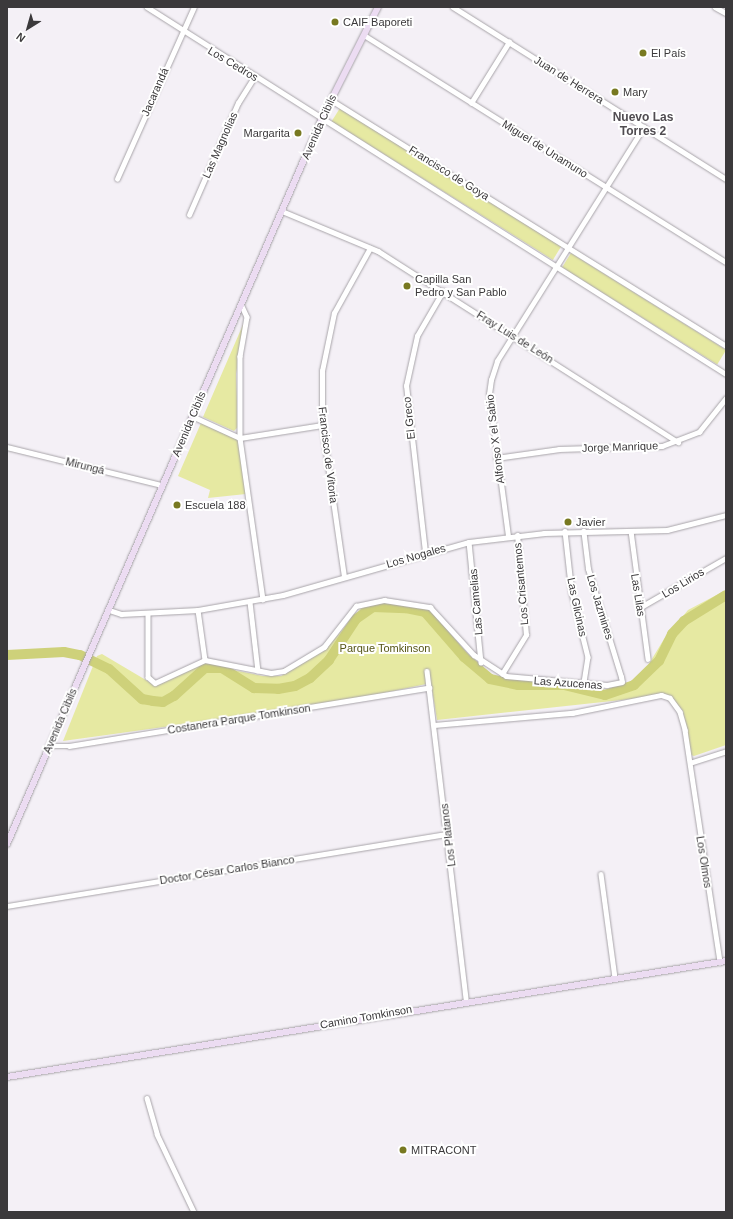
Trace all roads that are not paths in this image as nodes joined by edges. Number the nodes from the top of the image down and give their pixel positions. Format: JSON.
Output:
{"nodes":[{"id":1,"x":146,"y":7,"type":"edge"},
{"id":2,"x":194,"y":7,"type":"edge"},
{"id":3,"x":378,"y":7,"type":"edge"},
{"id":4,"x":453,"y":7,"type":"edge"},
{"id":5,"x":715,"y":7,"type":"edge"},
{"id":6,"x":726,"y":13,"type":"edge"},
{"id":7,"x":184,"y":32,"type":"junction"},
{"id":8,"x":364,"y":35,"type":"junction"},
{"id":9,"x":509,"y":42,"type":"junction"},
{"id":10,"x":254,"y":77,"type":"junction"},
{"id":11,"x":330,"y":100,"type":"junction"},
{"id":12,"x":471,"y":103,"type":"junction"},
{"id":13,"x":322,"y":118,"type":"junction"},
{"id":14,"x":644,"y":127,"type":"junction"},
{"id":15,"x":117,"y":179,"type":"dead end"},
{"id":16,"x":726,"y":179,"type":"edge"},
{"id":17,"x":606,"y":187,"type":"junction"},
{"id":18,"x":282,"y":211,"type":"junction"},
{"id":19,"x":189,"y":215,"type":"dead end"},
{"id":20,"x":568,"y":246,"type":"junction"},
{"id":21,"x":370,"y":248,"type":"junction"},
{"id":22,"x":726,"y":262,"type":"edge"},
{"id":23,"x":557,"y":264,"type":"junction"},
{"id":24,"x":442,"y":292,"type":"junction"},
{"id":25,"x":241,"y":304,"type":"junction"},
{"id":26,"x":514,"y":334,"type":"junction"},
{"id":27,"x":726,"y":346,"type":"edge"},
{"id":28,"x":726,"y":374,"type":"edge"},
{"id":29,"x":726,"y":398,"type":"edge"},
{"id":30,"x":192,"y":416,"type":"junction"},
{"id":31,"x":322,"y":425,"type":"junction"},
{"id":32,"x":240,"y":438,"type":"junction"},
{"id":33,"x":678,"y":442,"type":"junction"},
{"id":34,"x":7,"y":447,"type":"edge"},
{"id":35,"x":496,"y":458,"type":"junction"},
{"id":36,"x":162,"y":485,"type":"junction"},
{"id":37,"x":726,"y":515,"type":"edge"},
{"id":38,"x":564,"y":531,"type":"junction"},
{"id":39,"x":583,"y":531,"type":"junction"},
{"id":40,"x":631,"y":531,"type":"junction"},
{"id":41,"x":517,"y":535,"type":"junction"},
{"id":42,"x":508,"y":536,"type":"junction"},
{"id":43,"x":469,"y":542,"type":"junction"},
{"id":44,"x":425,"y":552,"type":"junction"},
{"id":45,"x":726,"y":558,"type":"edge"},
{"id":46,"x":344,"y":577,"type":"junction"},
{"id":47,"x":263,"y":599,"type":"junction"},
{"id":48,"x":250,"y":602,"type":"junction"},
{"id":49,"x":639,"y":608,"type":"junction"},
{"id":50,"x":109,"y":610,"type":"junction"},
{"id":51,"x":198,"y":610,"type":"junction"},
{"id":52,"x":148,"y":613,"type":"junction"},
{"id":53,"x":648,"y":658,"type":"dead end"},
{"id":54,"x":205,"y":660,"type":"junction"},
{"id":55,"x":481,"y":662,"type":"junction"},
{"id":56,"x":427,"y":671,"type":"dead end"},
{"id":57,"x":258,"y":672,"type":"junction"},
{"id":58,"x":502,"y":674,"type":"junction"},
{"id":59,"x":584,"y":682,"type":"junction"},
{"id":60,"x":622,"y":682,"type":"joint"},
{"id":61,"x":429,"y":688,"type":"junction"},
{"id":62,"x":434,"y":725,"type":"junction"},
{"id":63,"x":50,"y":746,"type":"junction"},
{"id":64,"x":726,"y":751,"type":"edge"},
{"id":65,"x":690,"y":763,"type":"junction"},
{"id":66,"x":448,"y":834,"type":"junction"},
{"id":67,"x":7,"y":844,"type":"edge"},
{"id":68,"x":600,"y":874,"type":"dead end"},
{"id":69,"x":7,"y":906,"type":"edge"},
{"id":70,"x":723,"y":961,"type":"edge"},
{"id":71,"x":615,"y":978,"type":"junction"},
{"id":72,"x":466,"y":1000,"type":"junction"},
{"id":73,"x":7,"y":1077,"type":"edge"},
{"id":74,"x":147,"y":1098,"type":"dead end"},
{"id":75,"x":194,"y":1212,"type":"edge"}],
"edges":[{"from":1,"to":7,"type":"street","name":"Los Cedros"},
{"from":2,"to":7,"type":"street","name":"Jacarandá"},
{"from":3,"to":8,"type":"street","name":"Avenida Cibils"},
{"from":4,"to":9,"type":"street","name":"Juan de Herrera"},
{"from":5,"to":6,"type":"street"},
{"from":7,"to":10,"type":"street","name":"Los Cedros"},
{"from":7,"to":15,"type":"street","name":"Jacarandá"},
{"from":8,"to":11,"type":"street","name":"Avenida Cibils"},
{"from":8,"to":12,"type":"street","name":"Miguel de Unamuno"},
{"from":9,"to":12,"type":"street"},
{"from":9,"to":14,"type":"street","name":"Juan de Herrera"},
{"from":10,"to":13,"type":"street","name":"Los Cedros"},
{"from":10,"to":19,"type":"street","name":"Las Magnolias"},
{"from":11,"to":13,"type":"street","name":"Avenida Cibils"},
{"from":11,"to":20,"type":"street","name":"Francisco de Goya"},
{"from":12,"to":17,"type":"street","name":"Miguel de Unamuno"},
{"from":13,"to":18,"type":"street","name":"Avenida Cibils"},
{"from":13,"to":23,"type":"street","name":"Francisco de Goya"},
{"from":14,"to":16,"type":"street","name":"Juan de Herrera"},
{"from":14,"to":17,"type":"street"},
{"from":17,"to":20,"type":"street"},
{"from":17,"to":22,"type":"street","name":"Miguel de Unamuno"},
{"from":18,"to":21,"type":"street","name":"Fray Luis de León"},
{"from":18,"to":25,"type":"street","name":"Avenida Cibils"},
{"from":20,"to":23,"type":"street"},
{"from":20,"to":27,"type":"street","name":"Francisco de Goya"},
{"from":21,"to":24,"type":"street","name":"Fray Luis de León"},
{"from":21,"to":31,"type":"street","name":"Francisco de Vitoria"},
{"from":23,"to":26,"type":"street","name":"Alfonso X el Sabio"},
{"from":23,"to":28,"type":"street","name":"Francisco de Goya"},
{"from":24,"to":26,"type":"street","name":"Fray Luis de León"},
{"from":24,"to":44,"type":"street","name":"El Greco"},
{"from":25,"to":30,"type":"street","name":"Avenida Cibils"},
{"from":25,"to":32,"type":"street"},
{"from":26,"to":33,"type":"street","name":"Fray Luis de León"},
{"from":26,"to":35,"type":"street","name":"Alfonso X el Sabio"},
{"from":29,"to":33,"type":"street","name":"Jorge Manrique"},
{"from":30,"to":32,"type":"street"},
{"from":30,"to":36,"type":"street","name":"Avenida Cibils"},
{"from":31,"to":32,"type":"street"},
{"from":31,"to":46,"type":"street","name":"Francisco de Vitoria"},
{"from":32,"to":47,"type":"street"},
{"from":33,"to":35,"type":"street","name":"Jorge Manrique"},
{"from":34,"to":36,"type":"street","name":"Mirungá"},
{"from":35,"to":42,"type":"street","name":"Alfonso X el Sabio"},
{"from":36,"to":50,"type":"street","name":"Avenida Cibils"},
{"from":37,"to":40,"type":"street","name":"Los Nogales"},
{"from":38,"to":39,"type":"street","name":"Los Nogales"},
{"from":38,"to":41,"type":"street","name":"Los Nogales"},
{"from":38,"to":59,"type":"street","name":"Las Glicinas"},
{"from":39,"to":40,"type":"street","name":"Los Nogales"},
{"from":39,"to":60,"type":"street","name":"Los Jazmines"},
{"from":40,"to":49,"type":"street","name":"Las Lilas"},
{"from":41,"to":42,"type":"street","name":"Los Nogales"},
{"from":41,"to":58,"type":"street","name":"Los Crisantemos"},
{"from":42,"to":43,"type":"street","name":"Los Nogales"},
{"from":43,"to":44,"type":"street","name":"Los Nogales"},
{"from":43,"to":55,"type":"street","name":"Las Camelias"},
{"from":44,"to":46,"type":"street","name":"Los Nogales"},
{"from":45,"to":49,"type":"street","name":"Los Lirios"},
{"from":46,"to":47,"type":"street","name":"Los Nogales"},
{"from":47,"to":48,"type":"street","name":"Los Nogales"},
{"from":48,"to":51,"type":"street","name":"Los Nogales"},
{"from":48,"to":57,"type":"street"},
{"from":49,"to":53,"type":"street","name":"Las Lilas"},
{"from":50,"to":52,"type":"street","name":"Los Nogales"},
{"from":50,"to":63,"type":"street","name":"Avenida Cibils"},
{"from":51,"to":52,"type":"street","name":"Los Nogales"},
{"from":51,"to":54,"type":"street"},
{"from":52,"to":54,"type":"street"},
{"from":54,"to":57,"type":"street","name":"Las Azucenas"},
{"from":55,"to":57,"type":"street","name":"Las Azucenas"},
{"from":55,"to":58,"type":"street","name":"Las Azucenas"},
{"from":56,"to":61,"type":"street","name":"Los Platanos"},
{"from":58,"to":59,"type":"street","name":"Las Azucenas"},
{"from":59,"to":60,"type":"street","name":"Las Azucenas"},
{"from":61,"to":62,"type":"street","name":"Los Platanos"},
{"from":61,"to":63,"type":"street","name":"Costanera Parque Tomkinson"},
{"from":62,"to":65,"type":"street"},
{"from":62,"to":66,"type":"street","name":"Los Platanos"},
{"from":63,"to":67,"type":"street","name":"Avenida Cibils"},
{"from":64,"to":65,"type":"street"},
{"from":65,"to":70,"type":"street","name":"Los Olmos"},
{"from":66,"to":69,"type":"street","name":"Doctor César Carlos Bianco"},
{"from":66,"to":72,"type":"street","name":"Los Platanos"},
{"from":68,"to":71,"type":"street"},
{"from":70,"to":71,"type":"street","name":"Camino Tomkinson"},
{"from":71,"to":72,"type":"street","name":"Camino Tomkinson"},
{"from":72,"to":73,"type":"street","name":"Camino Tomkinson"},
{"from":74,"to":75,"type":"street"}]}
